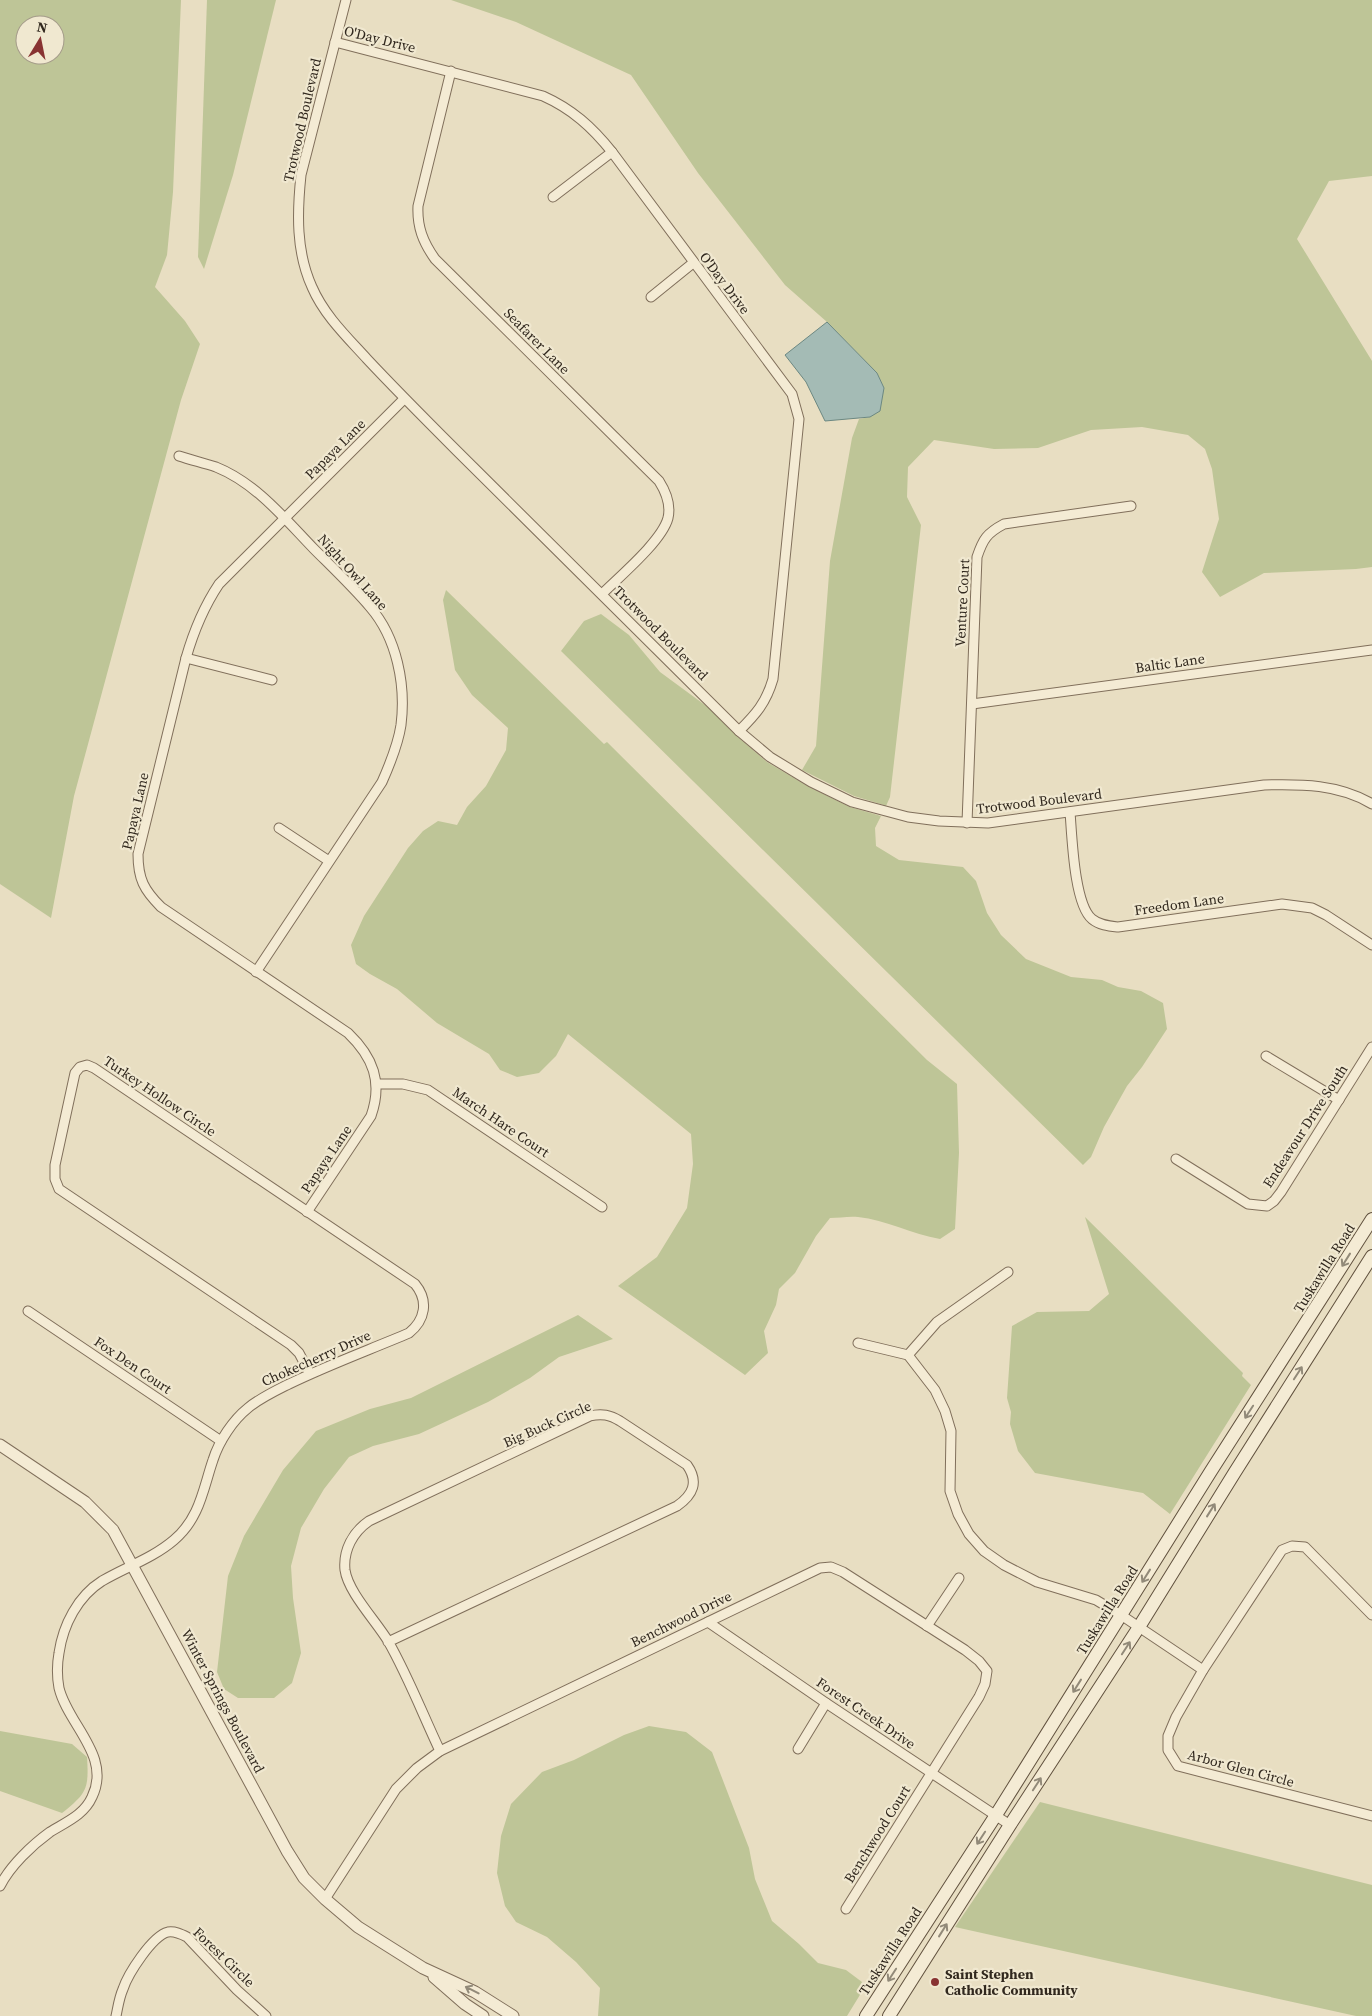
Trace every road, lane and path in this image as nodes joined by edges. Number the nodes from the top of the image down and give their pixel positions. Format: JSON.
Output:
{"nodes":[{"id":1,"x":346,"y":0,"type":"edge"},
{"id":2,"x":334,"y":42,"type":"junction"},
{"id":3,"x":451,"y":71,"type":"junction"},
{"id":4,"x":612,"y":152,"type":"junction"},
{"id":5,"x":553,"y":197,"type":"dead end"},
{"id":6,"x":693,"y":264,"type":"junction"},
{"id":7,"x":651,"y":297,"type":"dead end"},
{"id":8,"x":404,"y":399,"type":"junction"},
{"id":9,"x":179,"y":456,"type":"dead end"},
{"id":10,"x":1131,"y":506,"type":"dead end"},
{"id":11,"x":285,"y":519,"type":"junction"},
{"id":12,"x":602,"y":594,"type":"junction"},
{"id":13,"x":1372,"y":650,"type":"edge"},
{"id":14,"x":186,"y":658,"type":"junction"},
{"id":15,"x":272,"y":680,"type":"dead end"},
{"id":16,"x":972,"y":704,"type":"junction"},
{"id":17,"x":739,"y":731,"type":"junction"},
{"id":18,"x":1372,"y":804,"type":"edge"},
{"id":19,"x":1070,"y":812,"type":"junction"},
{"id":20,"x":967,"y":823,"type":"junction"},
{"id":21,"x":280,"y":828,"type":"dead end"},
{"id":22,"x":329,"y":861,"type":"junction"},
{"id":23,"x":1372,"y":945,"type":"edge"},
{"id":24,"x":256,"y":972,"type":"junction"},
{"id":25,"x":1372,"y":1047,"type":"edge"},
{"id":26,"x":1266,"y":1056,"type":"dead end"},
{"id":27,"x":377,"y":1084,"type":"junction"},
{"id":28,"x":1339,"y":1100,"type":"junction"},
{"id":29,"x":1176,"y":1159,"type":"dead end"},
{"id":30,"x":602,"y":1207,"type":"dead end"},
{"id":31,"x":308,"y":1212,"type":"junction"},
{"id":32,"x":1372,"y":1219,"type":"edge"},
{"id":33,"x":1372,"y":1256,"type":"edge"},
{"id":34,"x":1008,"y":1272,"type":"dead end"},
{"id":35,"x":28,"y":1311,"type":"dead end"},
{"id":36,"x":423,"y":1312,"type":"joint"},
{"id":37,"x":858,"y":1343,"type":"dead end"},
{"id":38,"x":908,"y":1355,"type":"junction"},
{"id":39,"x":310,"y":1374,"type":"junction"},
{"id":40,"x":221,"y":1441,"type":"junction"},
{"id":41,"x":0,"y":1445,"type":"edge"},
{"id":42,"x":134,"y":1566,"type":"junction"},
{"id":43,"x":959,"y":1578,"type":"dead end"},
{"id":44,"x":1122,"y":1615,"type":"junction"},
{"id":45,"x":1372,"y":1615,"type":"edge"},
{"id":46,"x":708,"y":1622,"type":"junction"},
{"id":47,"x":927,"y":1626,"type":"junction"},
{"id":48,"x":1139,"y":1627,"type":"junction"},
{"id":49,"x":388,"y":1642,"type":"junction"},
{"id":50,"x":1203,"y":1670,"type":"junction"},
{"id":51,"x":826,"y":1703,"type":"junction"},
{"id":52,"x":798,"y":1748,"type":"dead end"},
{"id":53,"x":440,"y":1751,"type":"junction"},
{"id":54,"x":931,"y":1773,"type":"junction"},
{"id":55,"x":996,"y":1815,"type":"junction"},
{"id":56,"x":1372,"y":1816,"type":"edge"},
{"id":57,"x":1010,"y":1825,"type":"junction"},
{"id":58,"x":4,"y":1868,"type":"edge"},
{"id":59,"x":0,"y":1886,"type":"edge"},
{"id":60,"x":325,"y":1899,"type":"junction"},
{"id":61,"x":846,"y":1909,"type":"dead end"},
{"id":62,"x":423,"y":1968,"type":"junction"},
{"id":63,"x":116,"y":2016,"type":"edge"},
{"id":64,"x":266,"y":2016,"type":"edge"},
{"id":65,"x":484,"y":2016,"type":"edge"},
{"id":66,"x":513,"y":2016,"type":"edge"},
{"id":67,"x":866,"y":2016,"type":"edge"},
{"id":68,"x":889,"y":2016,"type":"edge"}],
"edges":[{"from":1,"to":2,"type":"street","name":"Trotwood Boulevard"},
{"from":2,"to":3,"type":"street","name":"O'Day Drive"},
{"from":2,"to":8,"type":"street","name":"Trotwood Boulevard"},
{"from":3,"to":4,"type":"street","name":"O'Day Drive"},
{"from":3,"to":12,"type":"street","name":"Seafarer Lane"},
{"from":4,"to":5,"type":"street"},
{"from":4,"to":6,"type":"street","name":"O'Day Drive"},
{"from":6,"to":7,"type":"street"},
{"from":6,"to":17,"type":"street","name":"O'Day Drive"},
{"from":8,"to":11,"type":"street","name":"Papaya Lane"},
{"from":8,"to":12,"type":"street","name":"Trotwood Boulevard"},
{"from":9,"to":11,"type":"street","name":"Night Owl Lane"},
{"from":10,"to":16,"type":"street","name":"Venture Court"},
{"from":11,"to":14,"type":"street","name":"Papaya Lane"},
{"from":11,"to":22,"type":"street","name":"Night Owl Lane"},
{"from":12,"to":17,"type":"street","name":"Trotwood Boulevard"},
{"from":13,"to":16,"type":"street","name":"Baltic Lane"},
{"from":14,"to":15,"type":"street"},
{"from":14,"to":24,"type":"street","name":"Papaya Lane"},
{"from":16,"to":20,"type":"street","name":"Venture Court"},
{"from":17,"to":20,"type":"street","name":"Trotwood Boulevard"},
{"from":18,"to":19,"type":"street","name":"Trotwood Boulevard"},
{"from":19,"to":20,"type":"street","name":"Trotwood Boulevard"},
{"from":19,"to":23,"type":"street","name":"Freedom Lane"},
{"from":21,"to":22,"type":"street"},
{"from":22,"to":24,"type":"street","name":"Night Owl Lane"},
{"from":24,"to":27,"type":"street","name":"Papaya Lane"},
{"from":25,"to":28,"type":"street","name":"Endeavour Drive South"},
{"from":26,"to":28,"type":"street"},
{"from":27,"to":30,"type":"street","name":"March Hare Court"},
{"from":27,"to":31,"type":"street","name":"Papaya Lane"},
{"from":28,"to":29,"type":"street","name":"Endeavour Drive South"},
{"from":31,"to":36,"type":"street","name":"Turkey Hollow Circle"},
{"from":31,"to":39,"type":"street","name":"Turkey Hollow Circle"},
{"from":32,"to":44,"type":"main road","name":"Tuskawilla Road","one_way":true},
{"from":48,"to":33,"type":"main road","one_way":true},
{"from":34,"to":38,"type":"street"},
{"from":35,"to":40,"type":"street","name":"Fox Den Court"},
{"from":36,"to":39,"type":"street","name":"Chokecherry Drive"},
{"from":37,"to":38,"type":"street"},
{"from":38,"to":44,"type":"street"},
{"from":39,"to":40,"type":"street","name":"Chokecherry Drive"},
{"from":40,"to":42,"type":"street","name":"Chokecherry Drive"},
{"from":41,"to":42,"type":"street","name":"Winter Springs Boulevard"},
{"from":42,"to":58,"type":"street","name":"Chokecherry Drive"},
{"from":42,"to":60,"type":"street","name":"Winter Springs Boulevard"},
{"from":43,"to":47,"type":"street"},
{"from":44,"to":48,"type":"street"},
{"from":44,"to":55,"type":"main road","name":"Tuskawilla Road","one_way":true},
{"from":45,"to":50,"type":"street","name":"Arbor Glen Circle"},
{"from":46,"to":47,"type":"street","name":"Benchwood Drive"},
{"from":46,"to":51,"type":"street","name":"Forest Creek Drive"},
{"from":46,"to":53,"type":"street","name":"Benchwood Drive"},
{"from":47,"to":54,"type":"street","name":"Benchwood Drive"},
{"from":48,"to":50,"type":"street"},
{"from":57,"to":48,"type":"main road","one_way":true},
{"from":49,"to":49,"type":"street","name":"Big Buck Circle"},
{"from":49,"to":53,"type":"street","name":"Big Buck Circle"},
{"from":50,"to":56,"type":"street","name":"Arbor Glen Circle"},
{"from":51,"to":52,"type":"street"},
{"from":51,"to":54,"type":"street","name":"Forest Creek Drive"},
{"from":53,"to":60,"type":"street","name":"Benchwood Drive"},
{"from":54,"to":55,"type":"street","name":"Forest Creek Drive"},
{"from":54,"to":61,"type":"street","name":"Benchwood Court"},
{"from":55,"to":57,"type":"street","name":"Forest Creek Drive"},
{"from":55,"to":67,"type":"main road","name":"Tuskawilla Road","one_way":true},
{"from":68,"to":57,"type":"main road","one_way":true},
{"from":58,"to":59,"type":"street","name":"Chokecherry Drive"},
{"from":60,"to":62,"type":"street","name":"Winter Springs Boulevard"},
{"from":62,"to":65,"type":"street","name":"Winter Springs Boulevard"},
{"from":66,"to":62,"type":"street","name":"Winter Springs Boulevard","one_way":true},
{"from":63,"to":64,"type":"street","name":"Forest Circle"}]}
